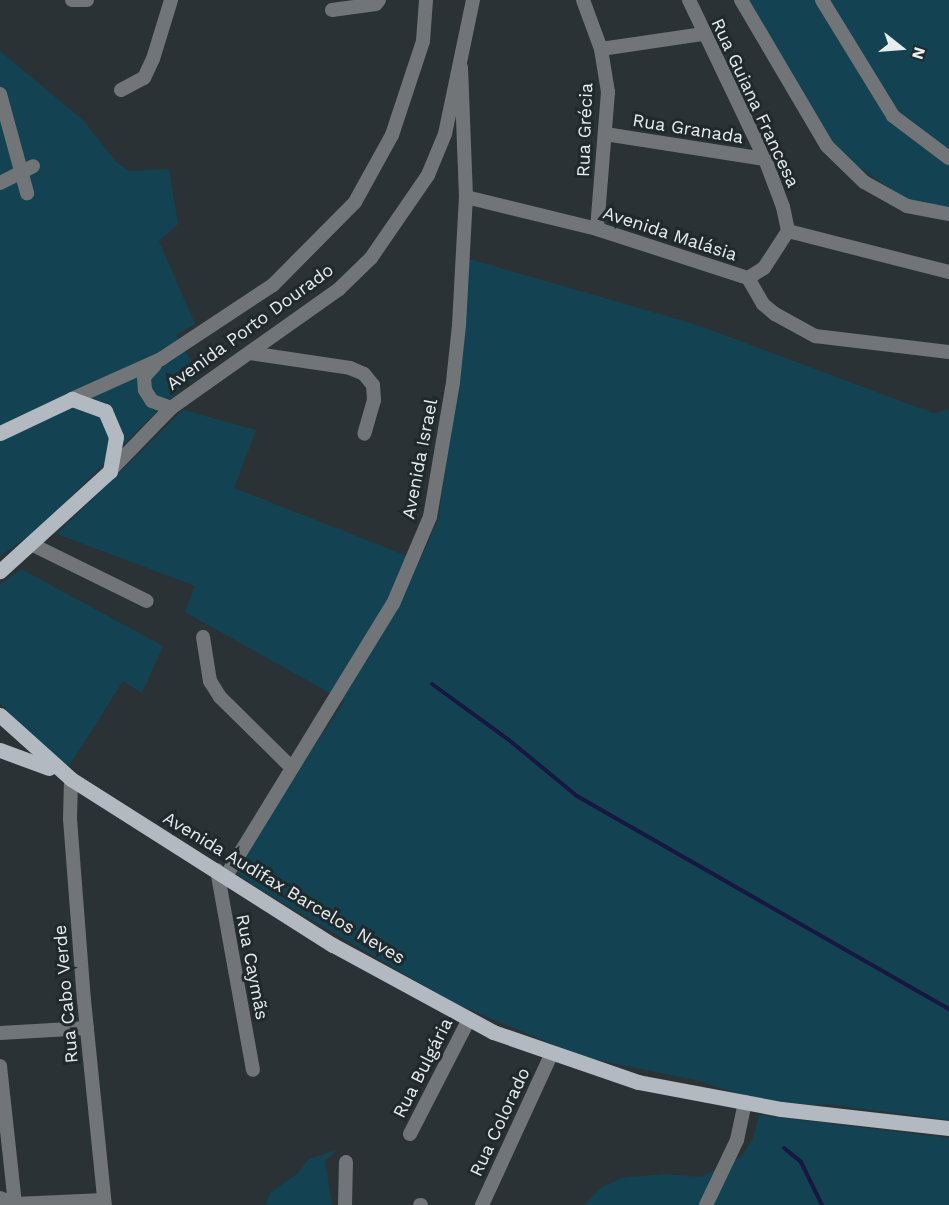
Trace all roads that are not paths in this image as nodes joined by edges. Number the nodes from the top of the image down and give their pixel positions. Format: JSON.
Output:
{"nodes":[{"id":1,"x":72,"y":0,"type":"edge"},
{"id":2,"x":87,"y":0,"type":"edge"},
{"id":3,"x":171,"y":0,"type":"edge"},
{"id":4,"x":379,"y":0,"type":"edge"},
{"id":5,"x":426,"y":0,"type":"edge"},
{"id":6,"x":473,"y":0,"type":"edge"},
{"id":7,"x":583,"y":0,"type":"edge"},
{"id":8,"x":689,"y":0,"type":"edge"},
{"id":9,"x":741,"y":0,"type":"edge"},
{"id":10,"x":822,"y":0,"type":"edge"},
{"id":11,"x":332,"y":10,"type":"dead end"},
{"id":12,"x":702,"y":34,"type":"junction"},
{"id":13,"x":601,"y":49,"type":"junction"},
{"id":14,"x":461,"y":68,"type":"junction"},
{"id":15,"x":121,"y":90,"type":"dead end"},
{"id":16,"x":0,"y":94,"type":"edge"},
{"id":17,"x":605,"y":134,"type":"junction"},
{"id":18,"x":949,"y":158,"type":"edge"},
{"id":19,"x":765,"y":159,"type":"junction"},
{"id":20,"x":27,"y":169,"type":"junction"},
{"id":21,"x":0,"y":183,"type":"edge"},
{"id":22,"x":27,"y":193,"type":"dead end"},
{"id":23,"x":466,"y":197,"type":"junction"},
{"id":24,"x":949,"y":214,"type":"edge"},
{"id":25,"x":597,"y":229,"type":"junction"},
{"id":26,"x":788,"y":231,"type":"junction"},
{"id":27,"x":949,"y":272,"type":"edge"},
{"id":28,"x":748,"y":278,"type":"junction"},
{"id":29,"x":949,"y":352,"type":"edge"},
{"id":30,"x":250,"y":353,"type":"junction"},
{"id":31,"x":161,"y":359,"type":"junction"},
{"id":32,"x":72,"y":399,"type":"junction"},
{"id":33,"x":171,"y":408,"type":"junction"},
{"id":34,"x":0,"y":433,"type":"edge"},
{"id":35,"x":364,"y":434,"type":"dead end"},
{"id":36,"x":110,"y":471,"type":"junction"},
{"id":37,"x":31,"y":544,"type":"junction"},
{"id":38,"x":2,"y":569,"type":"edge"},
{"id":39,"x":147,"y":601,"type":"dead end"},
{"id":40,"x":203,"y":638,"type":"dead end"},
{"id":41,"x":0,"y":715,"type":"edge"},
{"id":42,"x":0,"y":750,"type":"edge"},
{"id":43,"x":292,"y":768,"type":"junction"},
{"id":44,"x":58,"y":771,"type":"junction"},
{"id":45,"x":71,"y":780,"type":"junction"},
{"id":46,"x":221,"y":873,"type":"junction"},
{"id":47,"x":469,"y":1019,"type":"junction"},
{"id":48,"x":87,"y":1028,"type":"junction"},
{"id":49,"x":0,"y":1033,"type":"edge"},
{"id":50,"x":551,"y":1055,"type":"junction"},
{"id":51,"x":0,"y":1066,"type":"edge"},
{"id":52,"x":253,"y":1070,"type":"dead end"},
{"id":53,"x":745,"y":1102,"type":"junction"},
{"id":54,"x":2,"y":1116,"type":"edge"},
{"id":55,"x":949,"y":1128,"type":"edge"},
{"id":56,"x":410,"y":1134,"type":"dead end"},
{"id":57,"x":346,"y":1162,"type":"dead end"},
{"id":58,"x":0,"y":1198,"type":"edge"},
{"id":59,"x":104,"y":1203,"type":"edge"},
{"id":60,"x":15,"y":1204,"type":"edge"},
{"id":61,"x":32,"y":1204,"type":"edge"},
{"id":62,"x":345,"y":1205,"type":"edge"},
{"id":63,"x":482,"y":1205,"type":"edge"},
{"id":64,"x":706,"y":1205,"type":"edge"}],
"edges":[{"from":1,"to":2,"type":"street"},
{"from":3,"to":15,"type":"street"},
{"from":4,"to":11,"type":"street"},
{"from":5,"to":31,"type":"street","name":"Avenida Porto Dourado"},
{"from":6,"to":14,"type":"street","name":"Avenida Porto Dourado"},
{"from":7,"to":13,"type":"street","name":"Rua Grécia"},
{"from":8,"to":12,"type":"street","name":"Rua Guiana Francesa"},
{"from":9,"to":24,"type":"street"},
{"from":10,"to":18,"type":"street"},
{"from":12,"to":13,"type":"street"},
{"from":12,"to":19,"type":"street","name":"Rua Guiana Francesa"},
{"from":13,"to":17,"type":"street","name":"Rua Grécia"},
{"from":14,"to":23,"type":"street","name":"Avenida Israel"},
{"from":14,"to":30,"type":"street","name":"Avenida Porto Dourado"},
{"from":16,"to":20,"type":"street"},
{"from":17,"to":19,"type":"street","name":"Rua Granada"},
{"from":17,"to":25,"type":"street","name":"Rua Grécia"},
{"from":19,"to":26,"type":"street","name":"Rua Guiana Francesa"},
{"from":20,"to":21,"type":"street"},
{"from":20,"to":22,"type":"street"},
{"from":23,"to":25,"type":"street","name":"Avenida Malásia"},
{"from":23,"to":43,"type":"street","name":"Avenida Israel"},
{"from":25,"to":28,"type":"street","name":"Avenida Malásia"},
{"from":26,"to":27,"type":"street"},
{"from":26,"to":28,"type":"street"},
{"from":28,"to":29,"type":"street","name":"Avenida Malásia"},
{"from":30,"to":33,"type":"street","name":"Avenida Porto Dourado"},
{"from":30,"to":35,"type":"street"},
{"from":31,"to":32,"type":"street","name":"Avenida Porto Dourado"},
{"from":31,"to":33,"type":"street"},
{"from":32,"to":34,"type":"main road","name":"Avenida Porto Dourado"},
{"from":32,"to":36,"type":"main road"},
{"from":33,"to":36,"type":"street","name":"Avenida Porto Dourado"},
{"from":36,"to":37,"type":"main road","name":"Avenida Porto Dourado"},
{"from":37,"to":38,"type":"main road","name":"Avenida Porto Dourado"},
{"from":37,"to":39,"type":"street"},
{"from":40,"to":43,"type":"street"},
{"from":41,"to":44,"type":"main road","name":"Avenida Audifax Barcelos Neves"},
{"from":42,"to":44,"type":"main road","name":"Avenida Audifax Barcelos Neves"},
{"from":43,"to":46,"type":"street","name":"Avenida Israel"},
{"from":44,"to":45,"type":"main road","name":"Avenida Audifax Barcelos Neves"},
{"from":45,"to":46,"type":"main road","name":"Avenida Audifax Barcelos Neves"},
{"from":45,"to":48,"type":"street","name":"Rua Cabo Verde"},
{"from":46,"to":47,"type":"main road","name":"Avenida Audifax Barcelos Neves"},
{"from":46,"to":52,"type":"street","name":"Rua Caymãs"},
{"from":47,"to":50,"type":"main road","name":"Avenida Audifax Barcelos Neves"},
{"from":47,"to":56,"type":"street","name":"Rua Bulgária"},
{"from":48,"to":49,"type":"street"},
{"from":48,"to":59,"type":"street","name":"Rua Cabo Verde"},
{"from":50,"to":53,"type":"main road","name":"Avenida Audifax Barcelos Neves"},
{"from":50,"to":63,"type":"street","name":"Rua Colorado"},
{"from":51,"to":54,"type":"street"},
{"from":53,"to":55,"type":"main road","name":"Avenida Audifax Barcelos Neves"},
{"from":53,"to":64,"type":"street"},
{"from":54,"to":60,"type":"street"},
{"from":57,"to":62,"type":"street"},
{"from":58,"to":60,"type":"street"},
{"from":59,"to":61,"type":"street"},
{"from":60,"to":61,"type":"street"}]}
